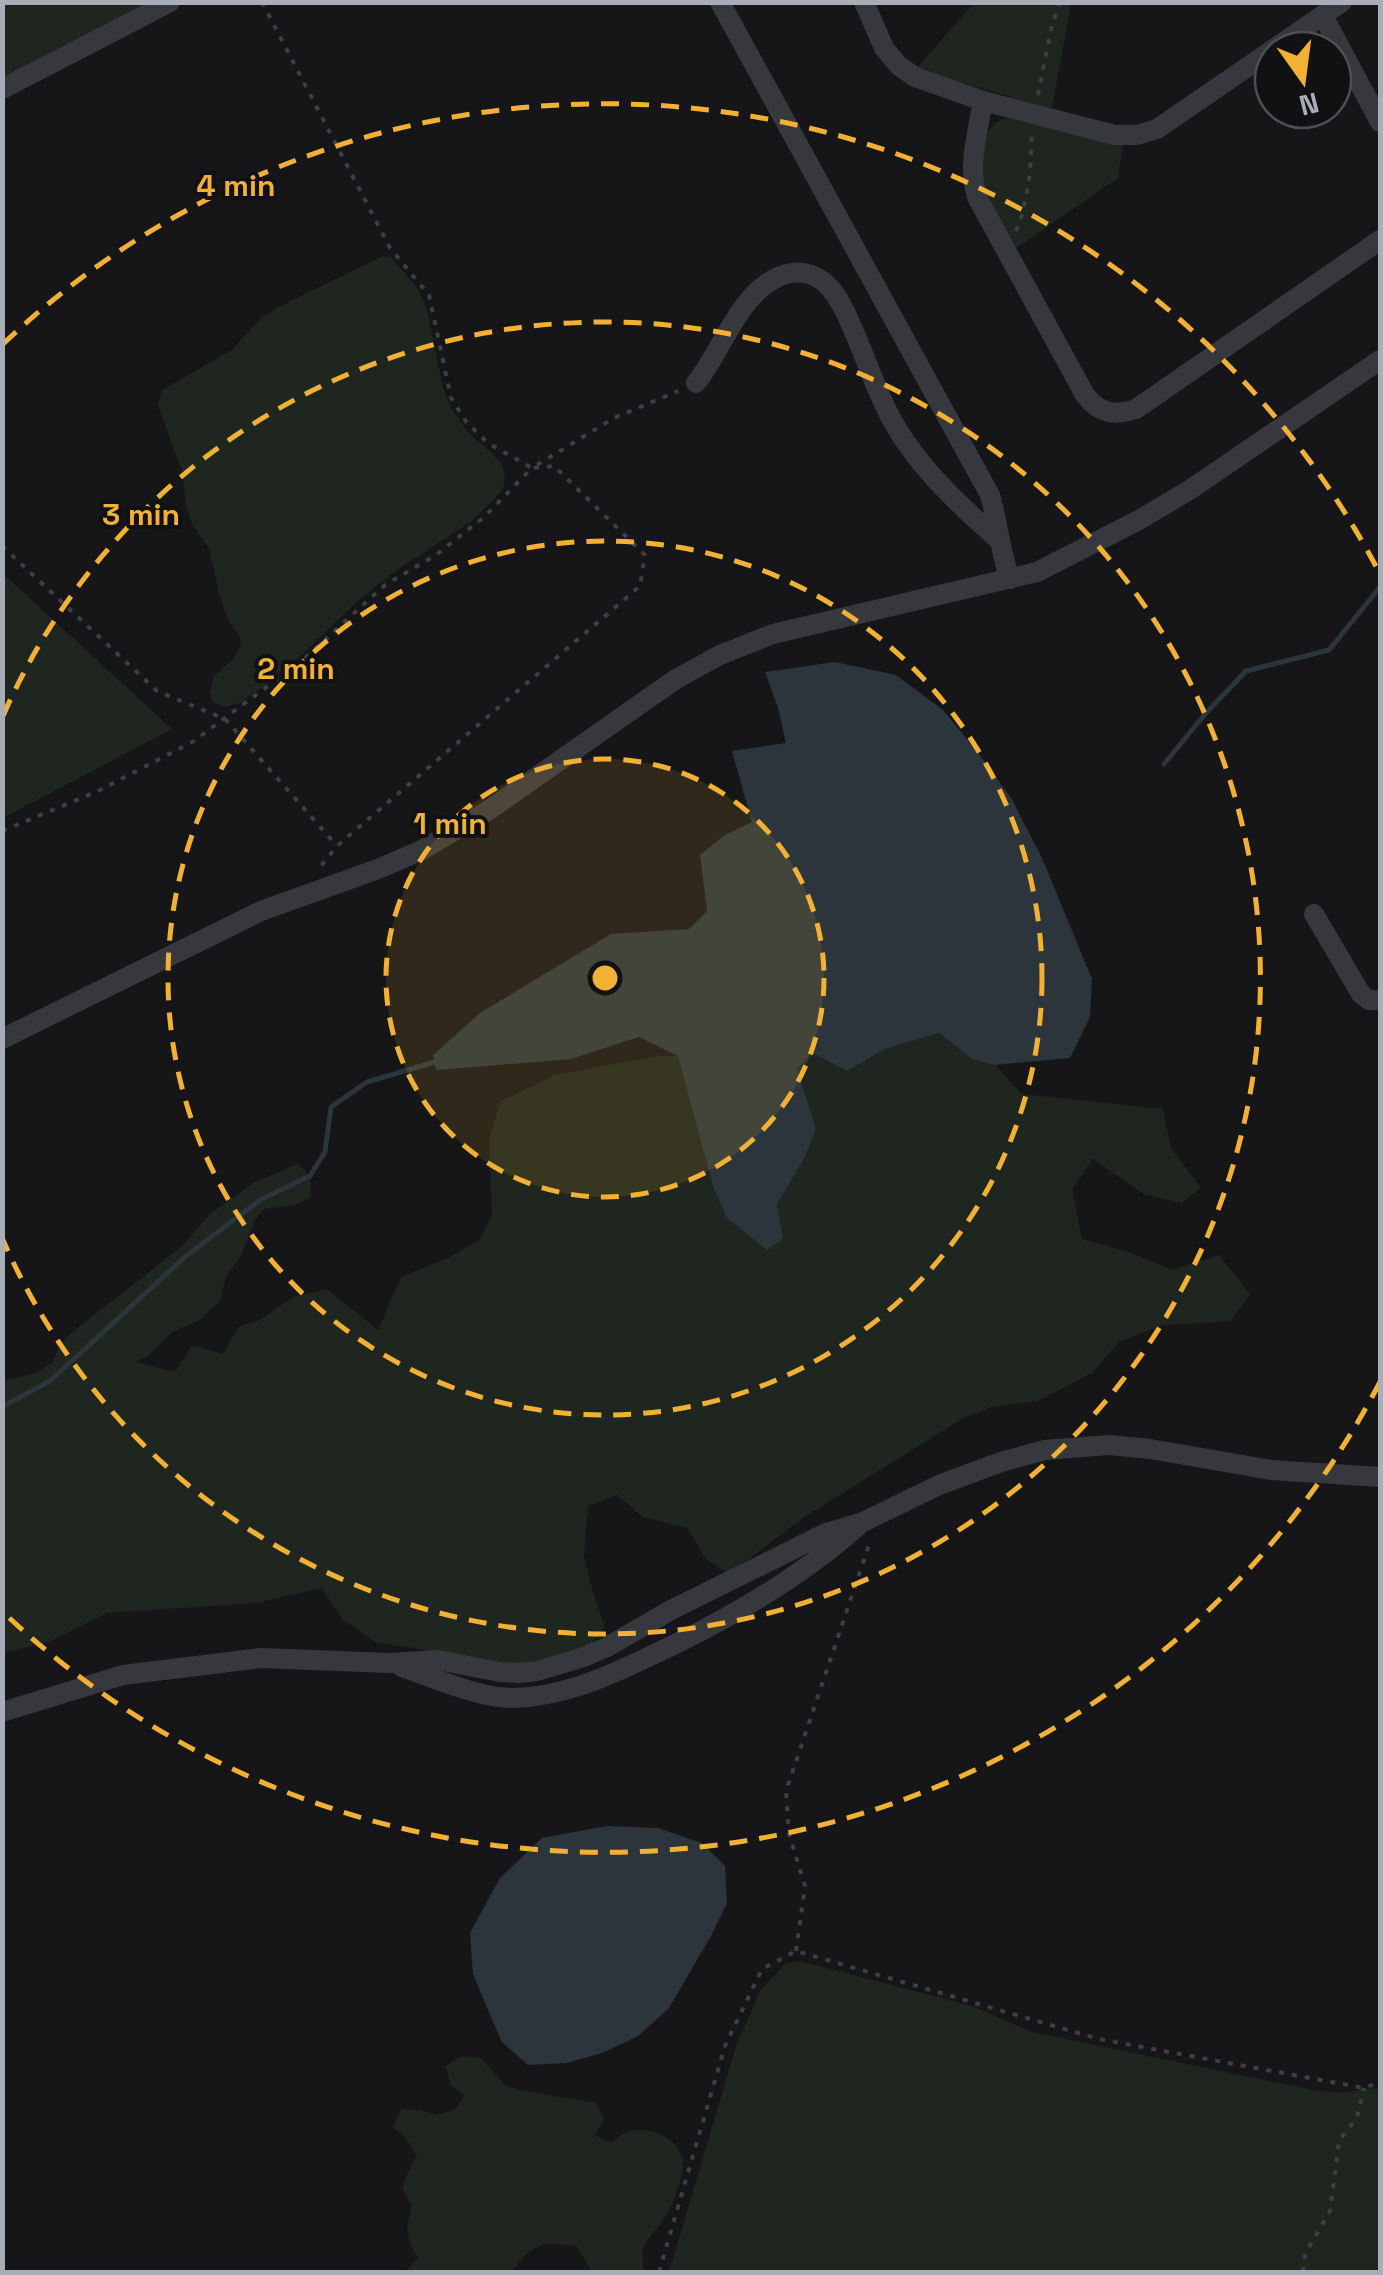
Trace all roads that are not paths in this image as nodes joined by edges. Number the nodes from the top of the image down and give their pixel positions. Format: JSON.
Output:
{"nodes":[{"id":1,"x":170,"y":2,"type":"edge"},
{"id":2,"x":720,"y":2,"type":"edge"},
{"id":3,"x":864,"y":2,"type":"edge"},
{"id":4,"x":1342,"y":2,"type":"edge"},
{"id":5,"x":1322,"y":16,"type":"junction"},
{"id":6,"x":2,"y":90,"type":"edge"},
{"id":7,"x":983,"y":100,"type":"junction"},
{"id":8,"x":1380,"y":122,"type":"edge"},
{"id":9,"x":1380,"y":240,"type":"edge"},
{"id":10,"x":1380,"y":360,"type":"edge"},
{"id":11,"x":696,"y":384,"type":"road end"},
{"id":12,"x":999,"y":540,"type":"junction"},
{"id":13,"x":1010,"y":579,"type":"junction"},
{"id":14,"x":1314,"y":914,"type":"dead end"},
{"id":15,"x":1380,"y":1000,"type":"edge"},
{"id":16,"x":2,"y":1039,"type":"edge"},
{"id":17,"x":1380,"y":1477,"type":"edge"},
{"id":18,"x":866,"y":1520,"type":"junction"},
{"id":19,"x":390,"y":1663,"type":"junction"},
{"id":20,"x":2,"y":1712,"type":"edge"}],
"edges":[{"from":1,"to":6,"type":"street"},
{"from":2,"to":12,"type":"street"},
{"from":3,"to":7,"type":"street"},
{"from":4,"to":5,"type":"street"},
{"from":5,"to":7,"type":"street"},
{"from":5,"to":8,"type":"street"},
{"from":7,"to":9,"type":"street"},
{"from":10,"to":13,"type":"street"},
{"from":11,"to":12,"type":"street"},
{"from":12,"to":13,"type":"street"},
{"from":13,"to":16,"type":"street"},
{"from":14,"to":15,"type":"street"},
{"from":17,"to":18,"type":"street"},
{"from":18,"to":19,"type":"street"},
{"from":18,"to":19,"type":"street"},
{"from":19,"to":20,"type":"street"}]}
